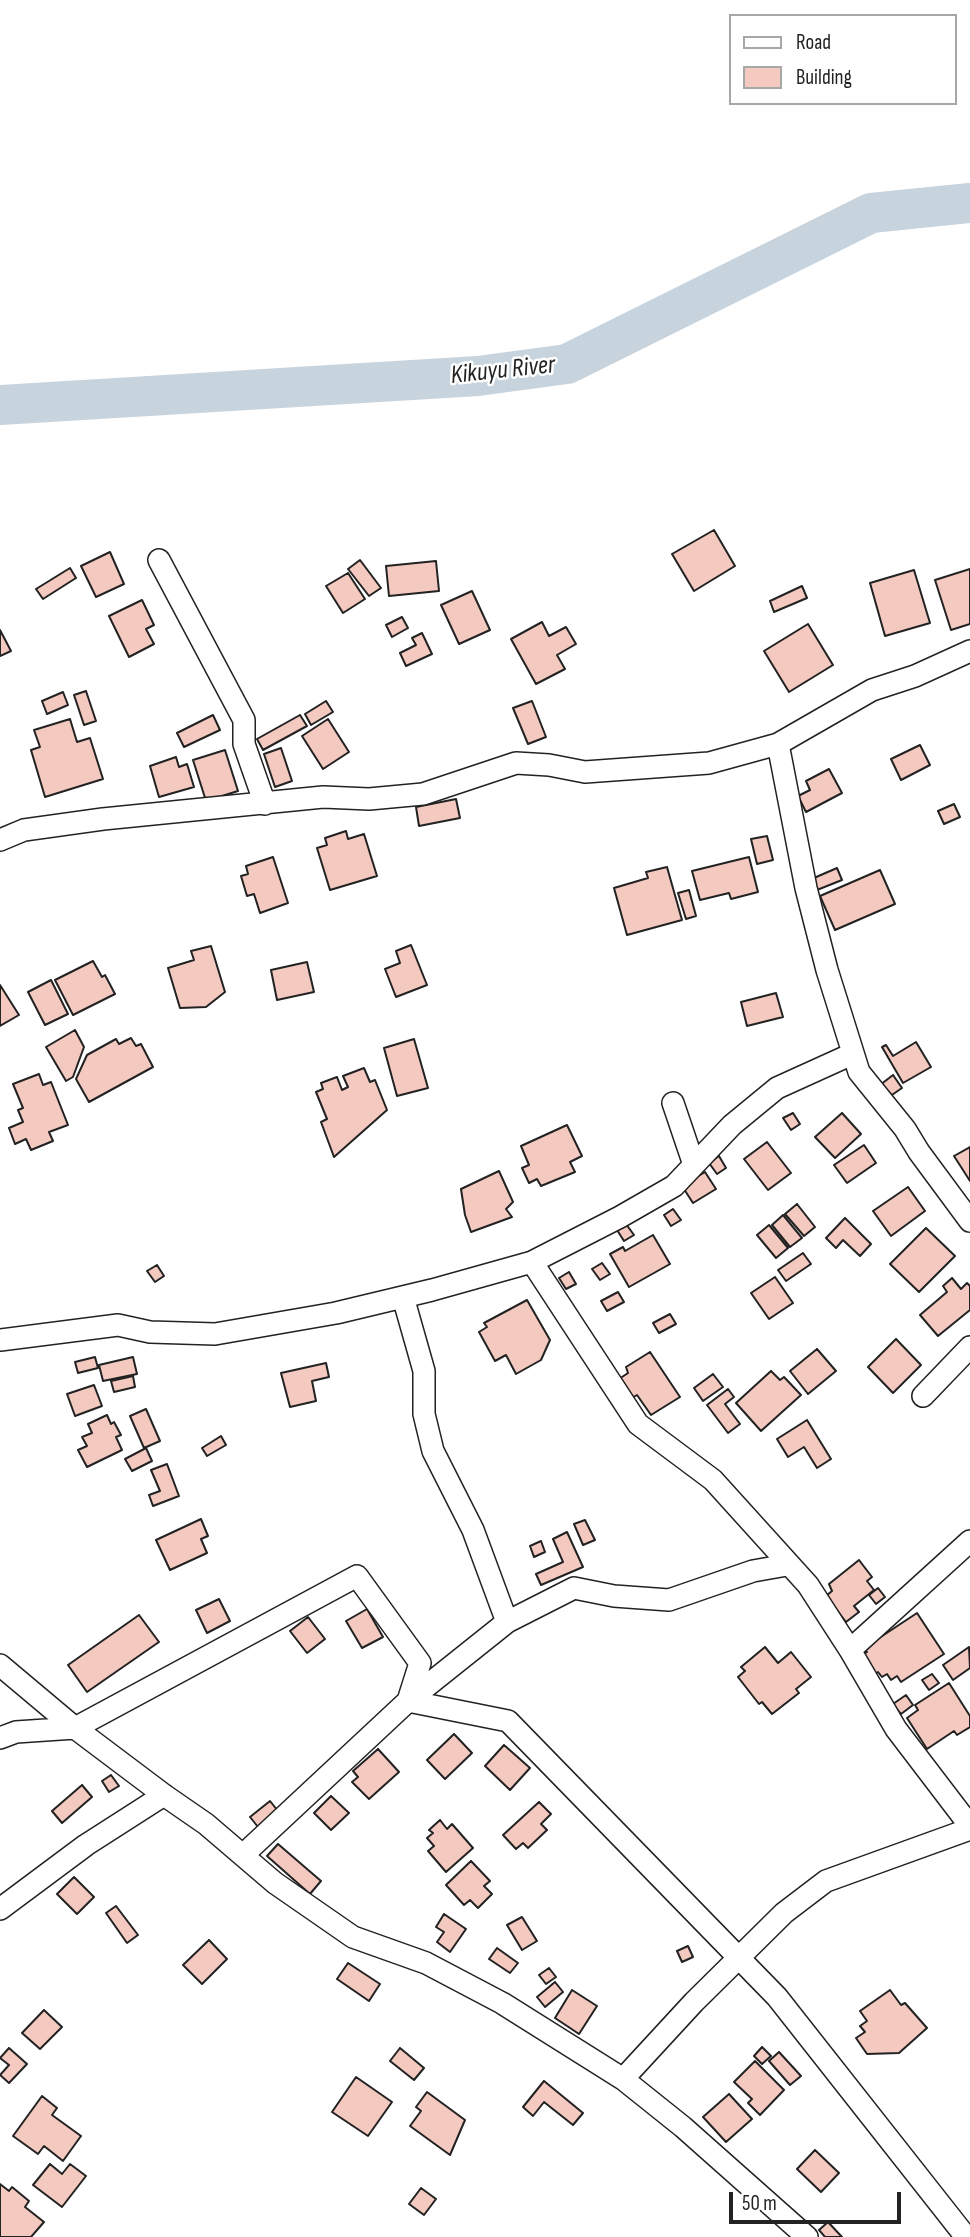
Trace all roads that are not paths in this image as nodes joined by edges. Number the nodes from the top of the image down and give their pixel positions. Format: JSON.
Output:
{"nodes":[{"id":1,"x":159,"y":560,"type":"dead end"},
{"id":2,"x":970,"y":651,"type":"edge"},
{"id":3,"x":778,"y":744,"type":"junction"},
{"id":4,"x":264,"y":804,"type":"junction"},
{"id":5,"x":0,"y":840,"type":"edge"},
{"id":6,"x":852,"y":1054,"type":"junction"},
{"id":7,"x":673,"y":1103,"type":"dead end"},
{"id":8,"x":694,"y":1165,"type":"junction"},
{"id":9,"x":970,"y":1221,"type":"edge"},
{"id":10,"x":532,"y":1262,"type":"junction"},
{"id":11,"x":403,"y":1297,"type":"junction"},
{"id":12,"x":0,"y":1340,"type":"edge"},
{"id":13,"x":970,"y":1346,"type":"edge"},
{"id":14,"x":923,"y":1396,"type":"dead end"},
{"id":15,"x":970,"y":1541,"type":"edge"},
{"id":16,"x":787,"y":1565,"type":"junction"},
{"id":17,"x":507,"y":1622,"type":"junction"},
{"id":18,"x":850,"y":1650,"type":"junction"},
{"id":19,"x":0,"y":1665,"type":"edge"},
{"id":20,"x":408,"y":1701,"type":"junction"},
{"id":21,"x":75,"y":1728,"type":"junction"},
{"id":22,"x":0,"y":1738,"type":"edge"},
{"id":23,"x":164,"y":1796,"type":"junction"},
{"id":24,"x":970,"y":1828,"type":"edge"},
{"id":25,"x":243,"y":1855,"type":"junction"},
{"id":26,"x":0,"y":1909,"type":"edge"},
{"id":27,"x":740,"y":1957,"type":"junction"},
{"id":28,"x":623,"y":2079,"type":"junction"},
{"id":29,"x":807,"y":2237,"type":"edge"},
{"id":30,"x":966,"y":2237,"type":"edge"}],
"edges":[{"from":1,"to":4,"type":"street"},
{"from":2,"to":3,"type":"street"},
{"from":3,"to":4,"type":"street"},
{"from":3,"to":6,"type":"street"},
{"from":4,"to":5,"type":"street"},
{"from":6,"to":8,"type":"street"},
{"from":6,"to":9,"type":"street"},
{"from":7,"to":8,"type":"street"},
{"from":8,"to":10,"type":"street"},
{"from":10,"to":11,"type":"street"},
{"from":10,"to":16,"type":"street"},
{"from":11,"to":12,"type":"street"},
{"from":11,"to":17,"type":"street"},
{"from":13,"to":14,"type":"street"},
{"from":15,"to":18,"type":"street"},
{"from":16,"to":17,"type":"street"},
{"from":16,"to":18,"type":"street"},
{"from":17,"to":20,"type":"street"},
{"from":18,"to":24,"type":"street"},
{"from":19,"to":21,"type":"street"},
{"from":20,"to":21,"type":"street"},
{"from":20,"to":25,"type":"street"},
{"from":20,"to":27,"type":"street"},
{"from":21,"to":22,"type":"street"},
{"from":21,"to":23,"type":"street"},
{"from":23,"to":25,"type":"street"},
{"from":23,"to":26,"type":"street"},
{"from":24,"to":27,"type":"street"},
{"from":25,"to":28,"type":"street"},
{"from":27,"to":28,"type":"street"},
{"from":27,"to":30,"type":"street"},
{"from":28,"to":29,"type":"street"}]}
